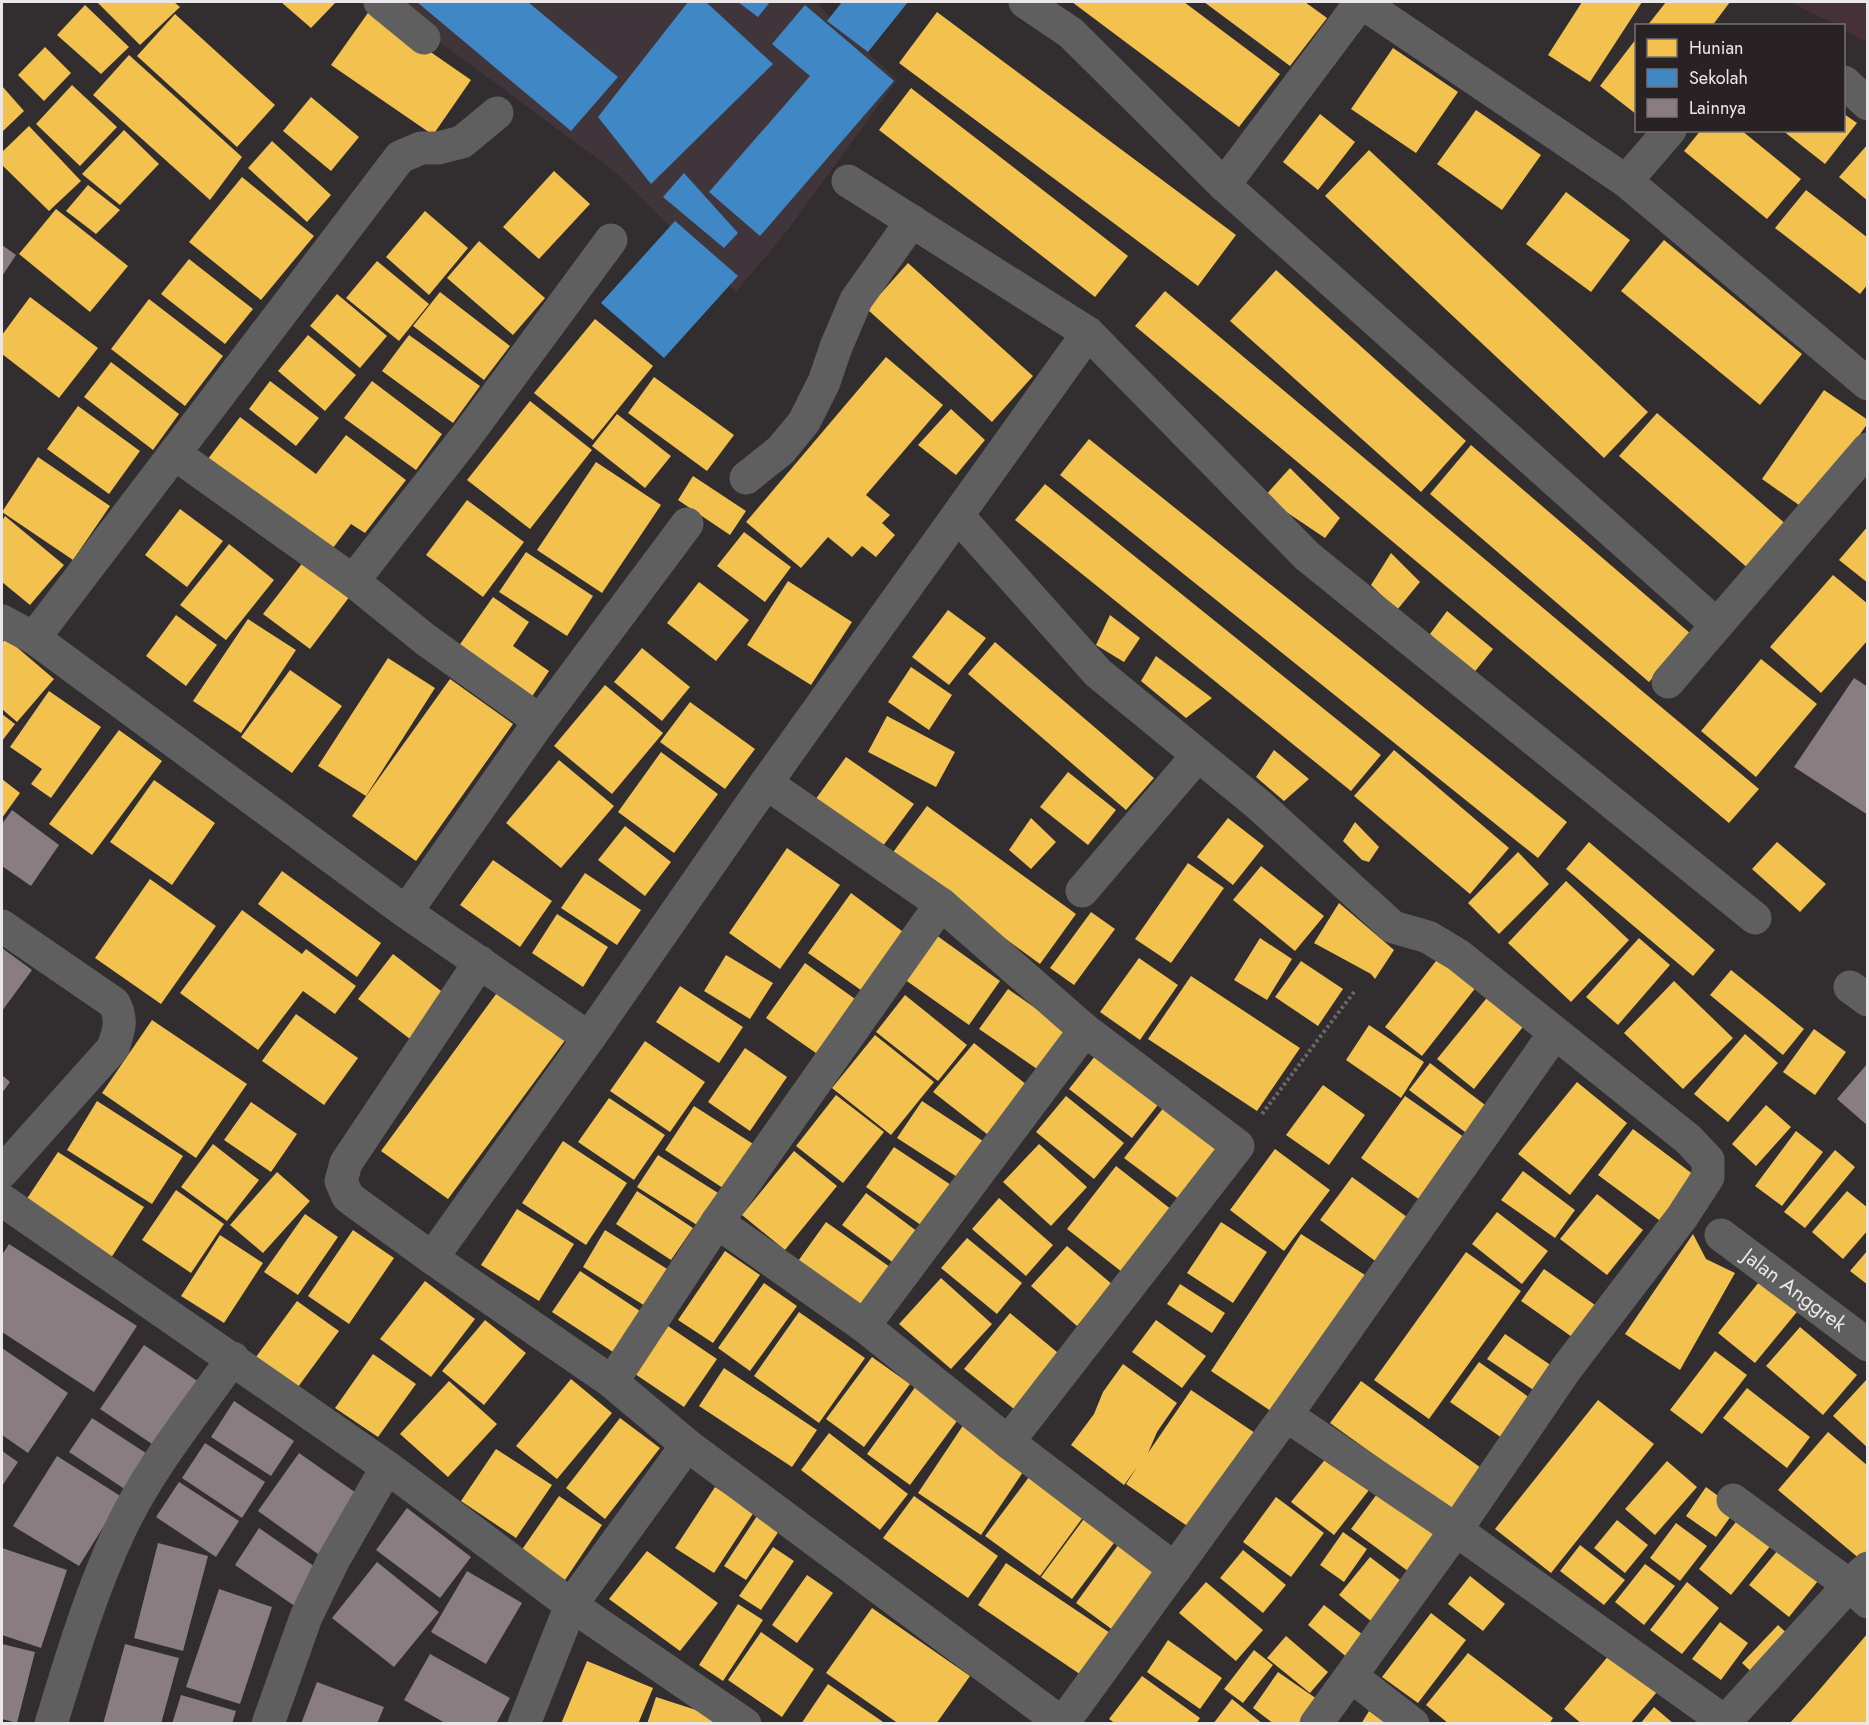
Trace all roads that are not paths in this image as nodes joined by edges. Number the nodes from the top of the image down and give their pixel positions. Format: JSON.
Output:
{"nodes":[{"id":1,"x":380,"y":2,"type":"edge"},
{"id":2,"x":1025,"y":2,"type":"edge"},
{"id":3,"x":424,"y":38,"type":"dead end"},
{"id":4,"x":1845,"y":83,"type":"edge"},
{"id":5,"x":1868,"y":104,"type":"edge"},
{"id":6,"x":497,"y":113,"type":"dead end"},
{"id":7,"x":1668,"y":132,"type":"edge"},
{"id":8,"x":848,"y":181,"type":"dead end"},
{"id":9,"x":1626,"y":181,"type":"junction"},
{"id":10,"x":1224,"y":185,"type":"junction"},
{"id":11,"x":912,"y":220,"type":"junction"},
{"id":12,"x":611,"y":240,"type":"dead end"},
{"id":13,"x":1088,"y":333,"type":"junction"},
{"id":14,"x":1868,"y":384,"type":"edge"},
{"id":15,"x":1868,"y":448,"type":"edge"},
{"id":16,"x":175,"y":454,"type":"junction"},
{"id":17,"x":746,"y":478,"type":"dead end"},
{"id":18,"x":958,"y":516,"type":"junction"},
{"id":19,"x":687,"y":524,"type":"dead end"},
{"id":20,"x":353,"y":581,"type":"junction"},
{"id":21,"x":2,"y":621,"type":"edge"},
{"id":22,"x":1716,"y":624,"type":"junction"},
{"id":23,"x":34,"y":638,"type":"junction"},
{"id":24,"x":1668,"y":682,"type":"dead end"},
{"id":25,"x":540,"y":721,"type":"junction"},
{"id":26,"x":1198,"y":755,"type":"junction"},
{"id":27,"x":766,"y":783,"type":"junction"},
{"id":28,"x":1082,"y":891,"type":"dead end"},
{"id":29,"x":941,"y":904,"type":"junction"},
{"id":30,"x":406,"y":912,"type":"junction"},
{"id":31,"x":1755,"y":918,"type":"dead end"},
{"id":32,"x":2,"y":926,"type":"edge"},
{"id":33,"x":480,"y":962,"type":"junction"},
{"id":34,"x":1085,"y":1030,"type":"junction"},
{"id":35,"x":1554,"y":1034,"type":"junction"},
{"id":36,"x":589,"y":1038,"type":"junction"},
{"id":37,"x":2,"y":1172,"type":"edge"},
{"id":38,"x":2,"y":1200,"type":"edge"},
{"id":39,"x":717,"y":1222,"type":"junction"},
{"id":40,"x":1721,"y":1235,"type":"dead end"},
{"id":41,"x":432,"y":1258,"type":"junction"},
{"id":42,"x":864,"y":1326,"type":"junction"},
{"id":43,"x":1868,"y":1345,"type":"edge"},
{"id":44,"x":233,"y":1358,"type":"junction"},
{"id":45,"x":612,"y":1382,"type":"junction"},
{"id":46,"x":1286,"y":1415,"type":"junction"},
{"id":47,"x":1008,"y":1442,"type":"junction"},
{"id":48,"x":687,"y":1445,"type":"junction"},
{"id":49,"x":387,"y":1467,"type":"junction"},
{"id":50,"x":1733,"y":1500,"type":"dead end"},
{"id":51,"x":1456,"y":1530,"type":"junction"},
{"id":52,"x":1175,"y":1569,"type":"junction"},
{"id":53,"x":1861,"y":1585,"type":"edge"},
{"id":54,"x":571,"y":1605,"type":"junction"},
{"id":55,"x":1352,"y":1676,"type":"junction"},
{"id":56,"x":1063,"y":1723,"type":"edge"},
{"id":57,"x":1726,"y":1723,"type":"edge"},
{"id":58,"x":51,"y":1724,"type":"edge"},
{"id":59,"x":268,"y":1724,"type":"edge"},
{"id":60,"x":524,"y":1724,"type":"edge"},
{"id":61,"x":745,"y":1724,"type":"edge"},
{"id":62,"x":1316,"y":1724,"type":"edge"},
{"id":63,"x":1413,"y":1724,"type":"edge"}],
"edges":[{"from":1,"to":3,"type":"street"},
{"from":2,"to":10,"type":"street"},
{"from":4,"to":5,"type":"street"},
{"from":6,"to":16,"type":"street"},
{"from":7,"to":9,"type":"street"},
{"from":8,"to":11,"type":"street"},
{"from":9,"to":10,"type":"street"},
{"from":9,"to":14,"type":"street"},
{"from":10,"to":22,"type":"street"},
{"from":11,"to":13,"type":"street"},
{"from":11,"to":17,"type":"street"},
{"from":12,"to":20,"type":"street"},
{"from":13,"to":18,"type":"street"},
{"from":13,"to":31,"type":"street"},
{"from":15,"to":22,"type":"street"},
{"from":16,"to":20,"type":"street"},
{"from":16,"to":23,"type":"street"},
{"from":18,"to":26,"type":"street"},
{"from":18,"to":27,"type":"street"},
{"from":19,"to":25,"type":"street"},
{"from":20,"to":25,"type":"street"},
{"from":21,"to":23,"type":"street"},
{"from":22,"to":24,"type":"street"},
{"from":23,"to":30,"type":"street"},
{"from":25,"to":30,"type":"street"},
{"from":26,"to":28,"type":"street"},
{"from":26,"to":35,"type":"street"},
{"from":27,"to":29,"type":"street"},
{"from":27,"to":36,"type":"street"},
{"from":29,"to":34,"type":"street"},
{"from":29,"to":39,"type":"street"},
{"from":30,"to":33,"type":"street"},
{"from":32,"to":37,"type":"street"},
{"from":33,"to":36,"type":"street"},
{"from":33,"to":41,"type":"street"},
{"from":34,"to":42,"type":"street"},
{"from":34,"to":47,"type":"street"},
{"from":35,"to":46,"type":"street"},
{"from":35,"to":51,"type":"street"},
{"from":36,"to":41,"type":"street"},
{"from":38,"to":44,"type":"street"},
{"from":39,"to":42,"type":"street"},
{"from":39,"to":45,"type":"street"},
{"from":40,"to":43,"type":"street","name":"Jalan Anggrek"},
{"from":41,"to":45,"type":"street"},
{"from":42,"to":47,"type":"street"},
{"from":44,"to":49,"type":"street"},
{"from":44,"to":58,"type":"street"},
{"from":45,"to":48,"type":"street"},
{"from":46,"to":51,"type":"street"},
{"from":46,"to":52,"type":"street"},
{"from":47,"to":52,"type":"street"},
{"from":48,"to":54,"type":"street"},
{"from":48,"to":56,"type":"street"},
{"from":49,"to":54,"type":"street"},
{"from":49,"to":59,"type":"street"},
{"from":50,"to":53,"type":"street"},
{"from":51,"to":55,"type":"street"},
{"from":51,"to":57,"type":"street"},
{"from":52,"to":56,"type":"street"},
{"from":53,"to":57,"type":"street"},
{"from":54,"to":60,"type":"street"},
{"from":54,"to":61,"type":"street"},
{"from":55,"to":62,"type":"street"},
{"from":55,"to":63,"type":"street"}]}
